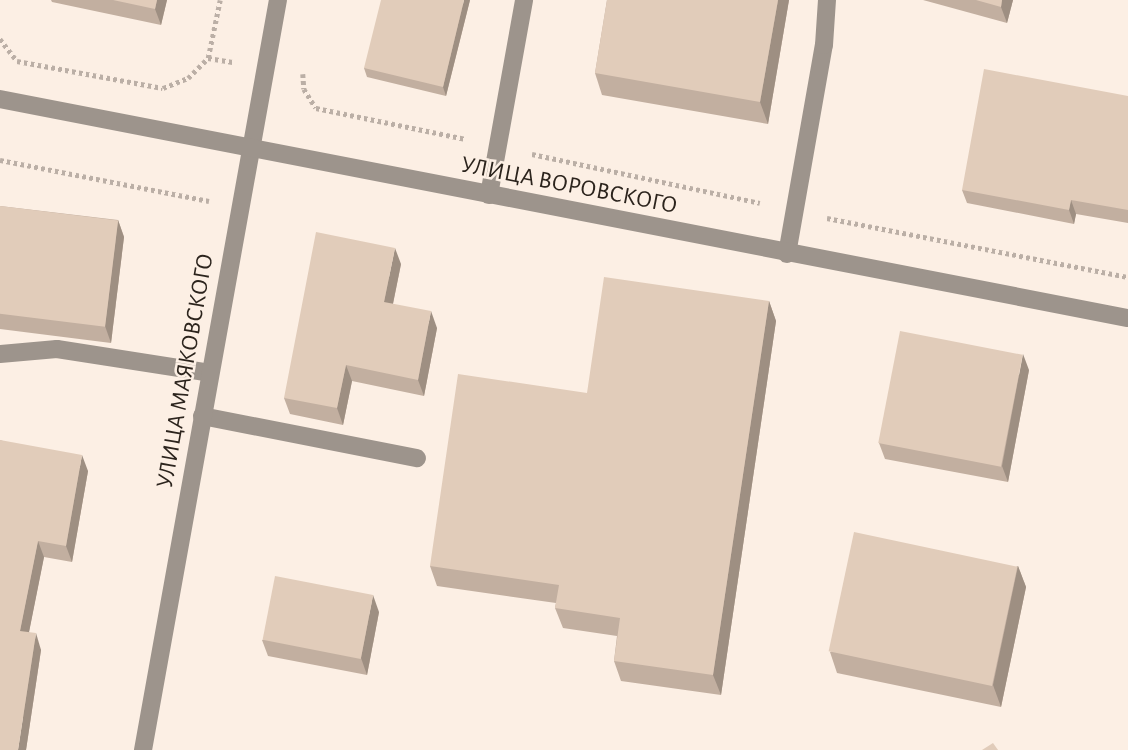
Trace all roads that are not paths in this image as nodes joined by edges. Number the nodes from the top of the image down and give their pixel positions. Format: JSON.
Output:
{"nodes":[{"id":1,"x":278,"y":0,"type":"edge"},
{"id":2,"x":524,"y":0,"type":"edge"},
{"id":3,"x":827,"y":0,"type":"edge"},
{"id":4,"x":0,"y":99,"type":"edge"},
{"id":5,"x":250,"y":147,"type":"junction"},
{"id":6,"x":489,"y":195,"type":"junction"},
{"id":7,"x":787,"y":254,"type":"junction"},
{"id":8,"x":1128,"y":318,"type":"edge"},
{"id":9,"x":0,"y":354,"type":"edge"},
{"id":10,"x":210,"y":373,"type":"junction"},
{"id":11,"x":202,"y":416,"type":"junction"},
{"id":12,"x":417,"y":458,"type":"dead end"},
{"id":13,"x":143,"y":750,"type":"edge"}],
"edges":[{"from":1,"to":5,"type":"street","name":"УЛИЦА МАЯКОВСКОГО"},
{"from":2,"to":6,"type":"street"},
{"from":3,"to":7,"type":"street"},
{"from":4,"to":5,"type":"street","name":"УЛИЦА ВОРОВСКОГО"},
{"from":5,"to":6,"type":"street","name":"УЛИЦА ВОРОВСКОГО"},
{"from":5,"to":10,"type":"street","name":"УЛИЦА МАЯКОВСКОГО"},
{"from":6,"to":7,"type":"street","name":"УЛИЦА ВОРОВСКОГО"},
{"from":7,"to":8,"type":"street","name":"УЛИЦА ВОРОВСКОГО"},
{"from":9,"to":10,"type":"street"},
{"from":10,"to":11,"type":"street","name":"УЛИЦА МАЯКОВСКОГО"},
{"from":11,"to":12,"type":"street"},
{"from":11,"to":13,"type":"street","name":"УЛИЦА МАЯКОВСКОГО"}]}
